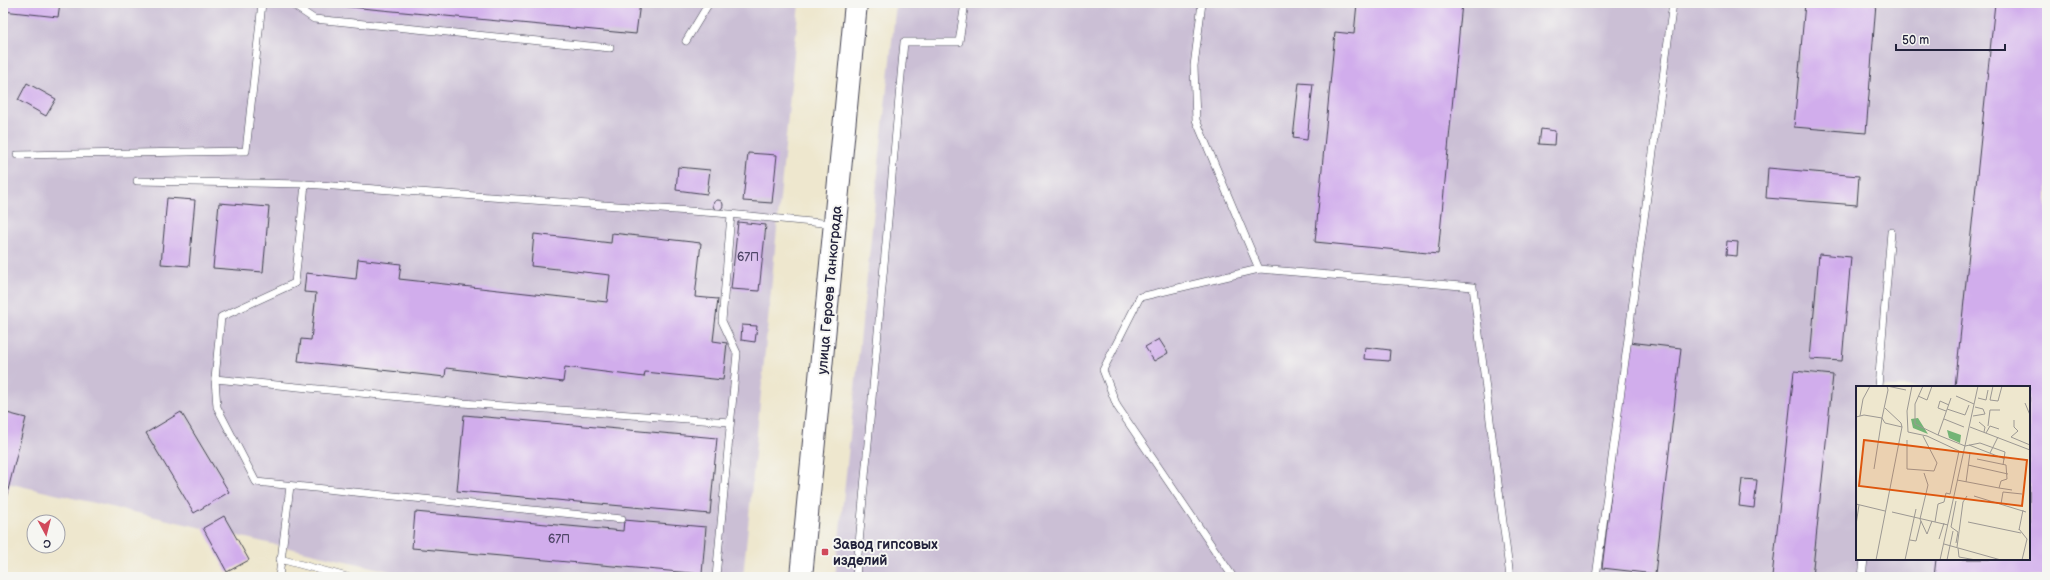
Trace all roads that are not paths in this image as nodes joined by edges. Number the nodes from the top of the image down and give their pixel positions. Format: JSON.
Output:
{"nodes":[{"id":1,"x":262,"y":3,"type":"edge"},
{"id":2,"x":290,"y":3,"type":"edge"},
{"id":3,"x":709,"y":3,"type":"edge"},
{"id":4,"x":856,"y":3,"type":"edge"},
{"id":5,"x":965,"y":3,"type":"edge"},
{"id":6,"x":1202,"y":3,"type":"edge"},
{"id":7,"x":1673,"y":3,"type":"edge"},
{"id":8,"x":686,"y":41,"type":"dead end"},
{"id":9,"x":610,"y":48,"type":"dead end"},
{"id":10,"x":17,"y":154,"type":"dead end"},
{"id":11,"x":137,"y":181,"type":"dead end"},
{"id":12,"x":305,"y":184,"type":"junction"},
{"id":13,"x":731,"y":215,"type":"junction"},
{"id":14,"x":835,"y":224,"type":"junction"},
{"id":15,"x":1891,"y":232,"type":"dead end"},
{"id":16,"x":1259,"y":269,"type":"junction"},
{"id":17,"x":215,"y":379,"type":"junction"},
{"id":18,"x":1878,"y":386,"type":"edge"},
{"id":19,"x":730,"y":422,"type":"junction"},
{"id":20,"x":290,"y":486,"type":"junction"},
{"id":21,"x":622,"y":519,"type":"dead end"},
{"id":22,"x":280,"y":559,"type":"junction"},
{"id":23,"x":1864,"y":560,"type":"edge"},
{"id":24,"x":279,"y":577,"type":"edge"},
{"id":25,"x":347,"y":577,"type":"edge"},
{"id":26,"x":716,"y":577,"type":"edge"},
{"id":27,"x":801,"y":577,"type":"edge"},
{"id":28,"x":856,"y":577,"type":"edge"},
{"id":29,"x":1233,"y":577,"type":"edge"},
{"id":30,"x":1510,"y":577,"type":"edge"},
{"id":31,"x":1596,"y":577,"type":"edge"},
{"id":32,"x":1862,"y":577,"type":"edge"}],
"edges":[{"from":1,"to":10,"type":"lane"},
{"from":2,"to":9,"type":"lane"},
{"from":3,"to":8,"type":"lane"},
{"from":4,"to":14,"type":"main road","name":"улица Героев Танкограда"},
{"from":5,"to":28,"type":"lane"},
{"from":6,"to":16,"type":"lane"},
{"from":7,"to":31,"type":"lane"},
{"from":11,"to":12,"type":"lane"},
{"from":12,"to":13,"type":"lane"},
{"from":12,"to":17,"type":"lane"},
{"from":13,"to":14,"type":"lane"},
{"from":13,"to":19,"type":"lane"},
{"from":14,"to":27,"type":"main road","name":"улица Героев Танкограда"},
{"from":15,"to":18,"type":"lane"},
{"from":16,"to":29,"type":"lane"},
{"from":16,"to":30,"type":"lane"},
{"from":17,"to":19,"type":"lane"},
{"from":17,"to":20,"type":"lane"},
{"from":19,"to":26,"type":"lane"},
{"from":20,"to":21,"type":"lane"},
{"from":20,"to":22,"type":"lane"},
{"from":22,"to":24,"type":"lane"},
{"from":22,"to":25,"type":"lane"},
{"from":23,"to":32,"type":"lane"}]}
